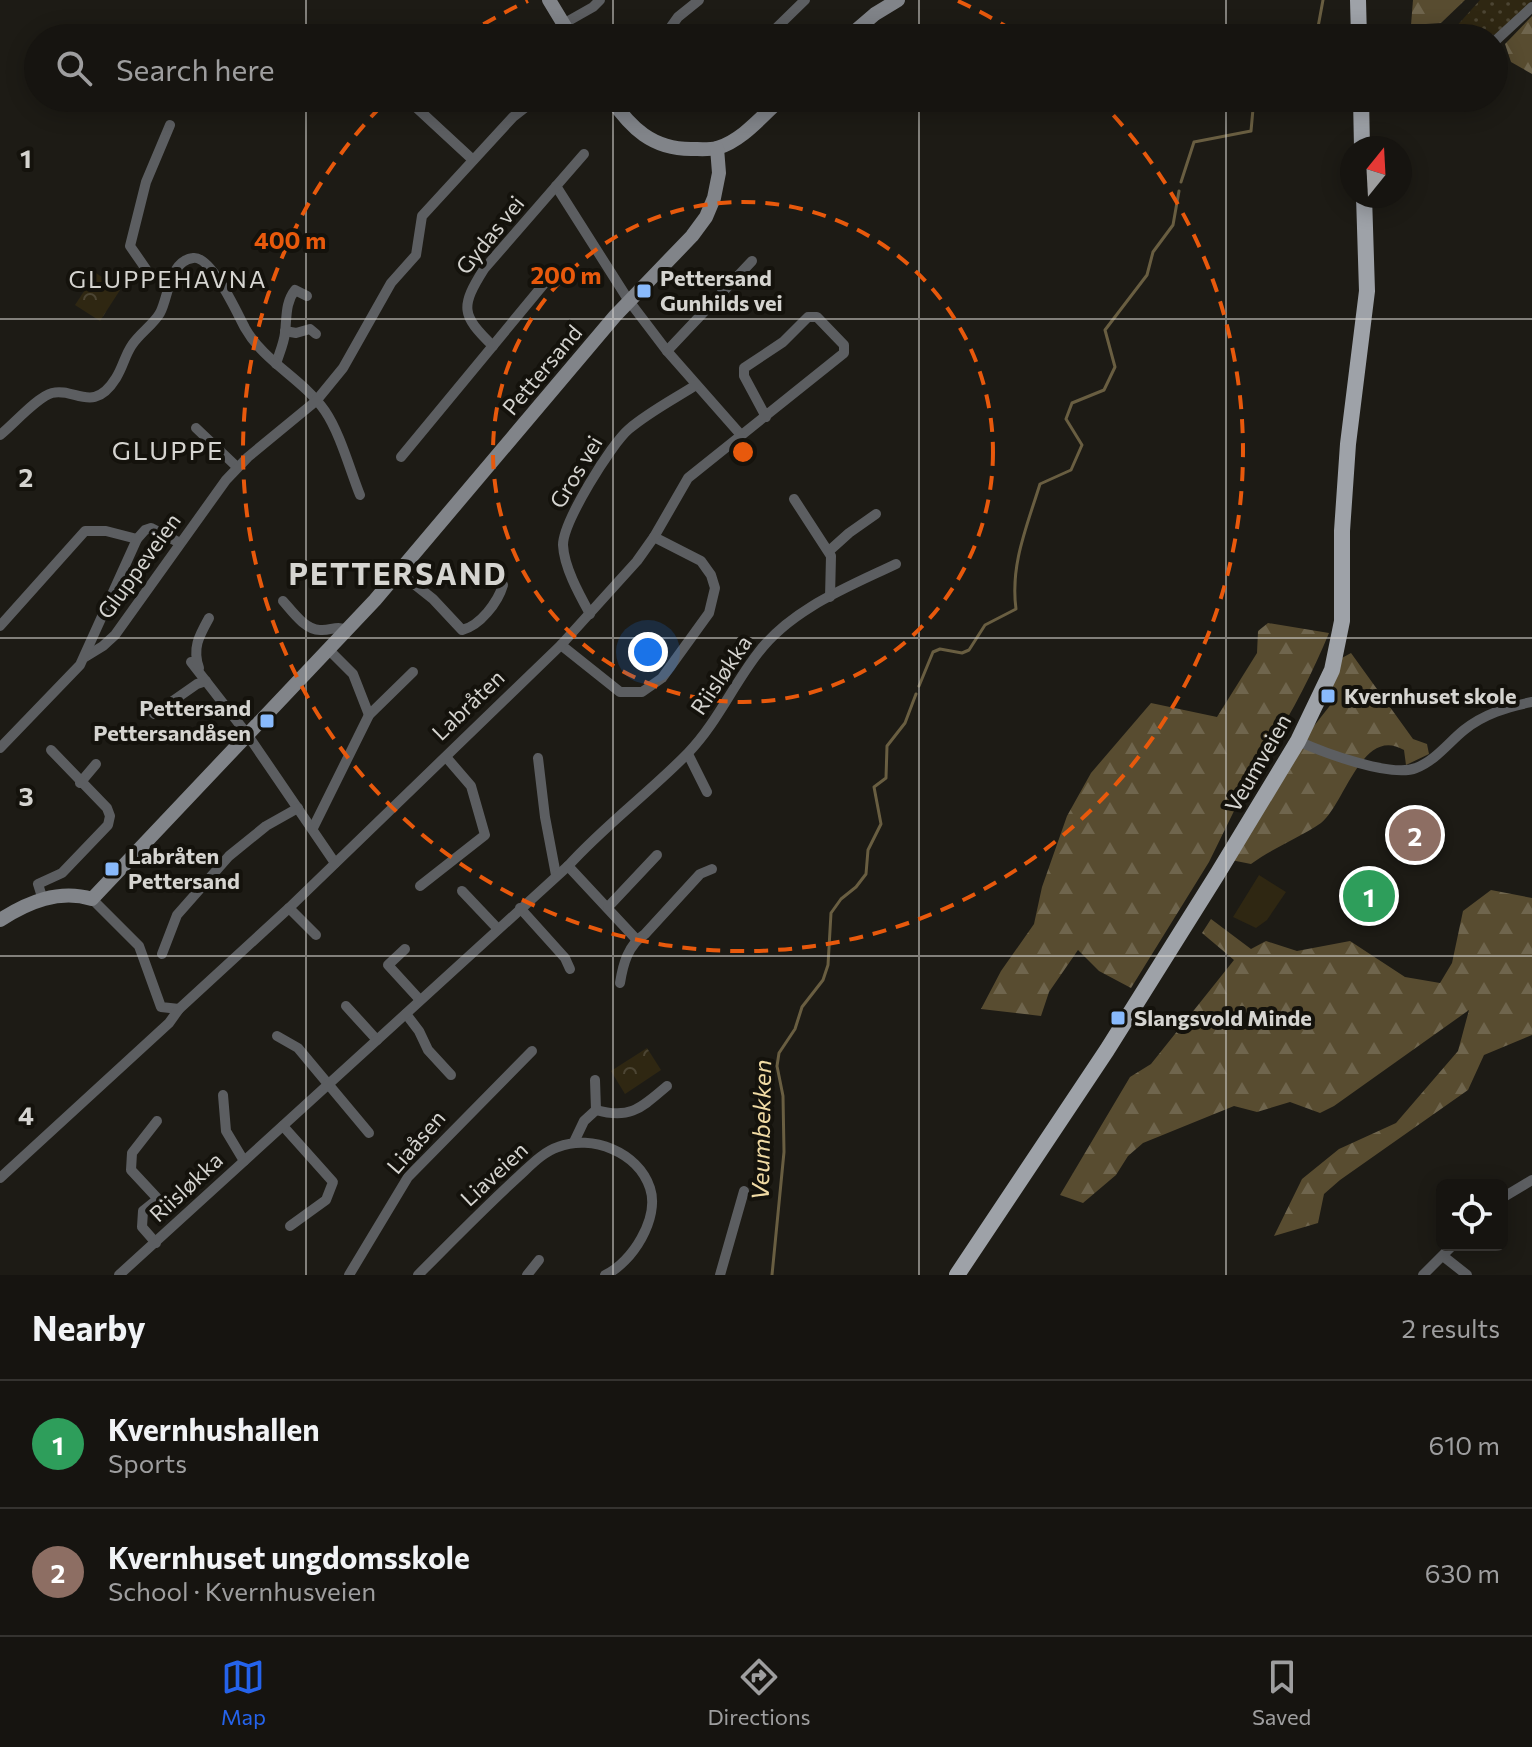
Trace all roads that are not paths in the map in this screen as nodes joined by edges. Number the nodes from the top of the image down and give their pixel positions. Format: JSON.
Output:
{"nodes":[{"id":1,"x":549,"y":0,"type":"edge"},
{"id":2,"x":600,"y":0,"type":"edge"},
{"id":3,"x":699,"y":0,"type":"edge"},
{"id":4,"x":805,"y":0,"type":"edge"},
{"id":5,"x":898,"y":0,"type":"edge"},
{"id":6,"x":1358,"y":0,"type":"edge"},
{"id":7,"x":1532,"y":7,"type":"edge"},
{"id":8,"x":563,"y":24,"type":"joint"},
{"id":9,"x":673,"y":24,"type":"edge"},
{"id":10,"x":780,"y":24,"type":"edge"},
{"id":11,"x":866,"y":24,"type":"edge"},
{"id":12,"x":1359,"y":24,"type":"edge"},
{"id":13,"x":1508,"y":29,"type":"edge"},
{"id":14,"x":421,"y":112,"type":"edge"},
{"id":15,"x":519,"y":112,"type":"edge"},
{"id":16,"x":620,"y":112,"type":"edge"},
{"id":17,"x":766,"y":112,"type":"edge"},
{"id":18,"x":1361,"y":112,"type":"edge"},
{"id":19,"x":170,"y":125,"type":"dead end"},
{"id":20,"x":1362,"y":136,"type":"edge"},
{"id":21,"x":717,"y":148,"type":"junction"},
{"id":22,"x":584,"y":154,"type":"dead end"},
{"id":23,"x":473,"y":160,"type":"junction"},
{"id":24,"x":556,"y":186,"type":"junction"},
{"id":25,"x":1364,"y":208,"type":"edge"},
{"id":26,"x":752,"y":261,"type":"dead end"},
{"id":27,"x":553,"y":273,"type":"dead end"},
{"id":28,"x":171,"y":281,"type":"junction"},
{"id":29,"x":307,"y":296,"type":"dead end"},
{"id":30,"x":629,"y":301,"type":"junction"},
{"id":31,"x":285,"y":331,"type":"junction"},
{"id":32,"x":316,"y":334,"type":"dead end"},
{"id":33,"x":493,"y":346,"type":"junction"},
{"id":34,"x":667,"y":351,"type":"junction"},
{"id":35,"x":276,"y":364,"type":"junction"},
{"id":36,"x":696,"y":385,"type":"junction"},
{"id":37,"x":316,"y":401,"type":"junction"},
{"id":38,"x":766,"y":417,"type":"junction"},
{"id":39,"x":196,"y":428,"type":"dead end"},
{"id":40,"x":0,"y":435,"type":"edge"},
{"id":41,"x":741,"y":435,"type":"junction"},
{"id":42,"x":401,"y":457,"type":"dead end"},
{"id":43,"x":237,"y":467,"type":"junction"},
{"id":44,"x":360,"y":495,"type":"dead end"},
{"id":45,"x":794,"y":499,"type":"dead end"},
{"id":46,"x":876,"y":514,"type":"dead end"},
{"id":47,"x":654,"y":537,"type":"junction"},
{"id":48,"x":137,"y":539,"type":"junction"},
{"id":49,"x":180,"y":543,"type":"junction"},
{"id":50,"x":829,"y":551,"type":"junction"},
{"id":51,"x":896,"y":564,"type":"dead end"},
{"id":52,"x":399,"y":572,"type":"junction"},
{"id":53,"x":503,"y":585,"type":"dead end"},
{"id":54,"x":830,"y":597,"type":"junction"},
{"id":55,"x":283,"y":601,"type":"dead end"},
{"id":56,"x":590,"y":614,"type":"junction"},
{"id":57,"x":209,"y":618,"type":"dead end"},
{"id":58,"x":0,"y":626,"type":"edge"},
{"id":59,"x":347,"y":630,"type":"junction"},
{"id":60,"x":561,"y":645,"type":"junction"},
{"id":61,"x":328,"y":649,"type":"junction"},
{"id":62,"x":85,"y":657,"type":"junction"},
{"id":63,"x":191,"y":662,"type":"dead end"},
{"id":64,"x":200,"y":670,"type":"junction"},
{"id":65,"x":413,"y":672,"type":"dead end"},
{"id":66,"x":206,"y":681,"type":"junction"},
{"id":67,"x":1532,"y":702,"type":"edge"},
{"id":68,"x":154,"y":714,"type":"dead end"},
{"id":69,"x":369,"y":715,"type":"junction"},
{"id":70,"x":247,"y":734,"type":"junction"},
{"id":71,"x":1298,"y":741,"type":"junction"},
{"id":72,"x":0,"y":748,"type":"edge"},
{"id":73,"x":51,"y":750,"type":"dead end"},
{"id":74,"x":688,"y":754,"type":"junction"},
{"id":75,"x":446,"y":757,"type":"junction"},
{"id":76,"x":538,"y":758,"type":"dead end"},
{"id":77,"x":96,"y":764,"type":"dead end"},
{"id":78,"x":80,"y":783,"type":"junction"},
{"id":79,"x":707,"y":792,"type":"dead end"},
{"id":80,"x":298,"y":808,"type":"junction"},
{"id":81,"x":313,"y":828,"type":"junction"},
{"id":82,"x":657,"y":855,"type":"dead end"},
{"id":83,"x":335,"y":863,"type":"junction"},
{"id":84,"x":568,"y":866,"type":"junction"},
{"id":85,"x":712,"y":869,"type":"dead end"},
{"id":86,"x":556,"y":875,"type":"junction"},
{"id":87,"x":420,"y":886,"type":"dead end"},
{"id":88,"x":462,"y":891,"type":"dead end"},
{"id":89,"x":92,"y":899,"type":"junction"},
{"id":90,"x":43,"y":900,"type":"junction"},
{"id":91,"x":608,"y":907,"type":"junction"},
{"id":92,"x":289,"y":908,"type":"junction"},
{"id":93,"x":520,"y":908,"type":"junction"},
{"id":94,"x":0,"y":920,"type":"edge"},
{"id":95,"x":498,"y":929,"type":"junction"},
{"id":96,"x":316,"y":935,"type":"dead end"},
{"id":97,"x":636,"y":939,"type":"junction"},
{"id":98,"x":405,"y":949,"type":"dead end"},
{"id":99,"x":162,"y":954,"type":"dead end"},
{"id":100,"x":570,"y":969,"type":"dead end"},
{"id":101,"x":620,"y":983,"type":"dead end"},
{"id":102,"x":420,"y":1000,"type":"junction"},
{"id":103,"x":346,"y":1006,"type":"dead end"},
{"id":104,"x":179,"y":1009,"type":"junction"},
{"id":105,"x":406,"y":1014,"type":"junction"},
{"id":106,"x":277,"y":1036,"type":"dead end"},
{"id":107,"x":377,"y":1040,"type":"junction"},
{"id":108,"x":532,"y":1051,"type":"dead end"},
{"id":109,"x":451,"y":1075,"type":"dead end"},
{"id":110,"x":595,"y":1080,"type":"dead end"},
{"id":111,"x":329,"y":1084,"type":"junction"},
{"id":112,"x":667,"y":1086,"type":"dead end"},
{"id":113,"x":223,"y":1095,"type":"dead end"},
{"id":114,"x":596,"y":1110,"type":"junction"},
{"id":115,"x":157,"y":1121,"type":"dead end"},
{"id":116,"x":283,"y":1126,"type":"junction"},
{"id":117,"x":369,"y":1133,"type":"dead end"},
{"id":118,"x":574,"y":1142,"type":"junction"},
{"id":119,"x":244,"y":1161,"type":"junction"},
{"id":120,"x":0,"y":1178,"type":"edge"},
{"id":121,"x":1532,"y":1180,"type":"edge"},
{"id":122,"x":744,"y":1191,"type":"dead end"},
{"id":123,"x":1508,"y":1194,"type":"edge"},
{"id":124,"x":290,"y":1226,"type":"dead end"},
{"id":125,"x":156,"y":1243,"type":"junction"},
{"id":126,"x":1448,"y":1251,"type":"edge"},
{"id":127,"x":1443,"y":1256,"type":"junction"},
{"id":128,"x":539,"y":1260,"type":"dead end"},
{"id":129,"x":119,"y":1275,"type":"edge"},
{"id":130,"x":349,"y":1275,"type":"edge"},
{"id":131,"x":418,"y":1275,"type":"edge"},
{"id":132,"x":527,"y":1275,"type":"edge"},
{"id":133,"x":605,"y":1275,"type":"edge"},
{"id":134,"x":720,"y":1275,"type":"edge"},
{"id":135,"x":957,"y":1275,"type":"edge"},
{"id":136,"x":1423,"y":1275,"type":"edge"},
{"id":137,"x":1467,"y":1275,"type":"edge"}],
"edges":[{"from":1,"to":8,"type":"street"},
{"from":2,"to":8,"type":"street"},
{"from":3,"to":9,"type":"street"},
{"from":4,"to":10,"type":"street"},
{"from":5,"to":11,"type":"street"},
{"from":6,"to":12,"type":"main road"},
{"from":7,"to":13,"type":"street"},
{"from":14,"to":23,"type":"street"},
{"from":15,"to":23,"type":"street","name":"Gluppeveien"},
{"from":16,"to":21,"type":"street"},
{"from":17,"to":21,"type":"street"},
{"from":18,"to":20,"type":"main road"},
{"from":19,"to":28,"type":"street"},
{"from":21,"to":30,"type":"street","name":"Pettersand"},
{"from":22,"to":24,"type":"street","name":"Gydas vei"},
{"from":23,"to":37,"type":"street","name":"Gluppeveien"},
{"from":24,"to":30,"type":"street"},
{"from":24,"to":33,"type":"street","name":"Gydas vei"},
{"from":25,"to":71,"type":"main road","name":"Veumveien"},
{"from":26,"to":34,"type":"street"},
{"from":27,"to":33,"type":"street"},
{"from":28,"to":35,"type":"street"},
{"from":28,"to":40,"type":"street"},
{"from":29,"to":31,"type":"street"},
{"from":30,"to":34,"type":"street"},
{"from":30,"to":52,"type":"street","name":"Pettersand"},
{"from":31,"to":32,"type":"street"},
{"from":31,"to":35,"type":"street"},
{"from":33,"to":42,"type":"street"},
{"from":34,"to":36,"type":"street"},
{"from":35,"to":37,"type":"street"},
{"from":36,"to":41,"type":"street"},
{"from":36,"to":56,"type":"street","name":"Gros vei"},
{"from":37,"to":43,"type":"street","name":"Gluppeveien"},
{"from":37,"to":44,"type":"street"},
{"from":38,"to":38,"type":"street","name":"Labråten"},
{"from":38,"to":41,"type":"street","name":"Labråten"},
{"from":39,"to":43,"type":"street"},
{"from":41,"to":47,"type":"street","name":"Labråten"},
{"from":43,"to":49,"type":"street","name":"Gluppeveien"},
{"from":45,"to":50,"type":"street"},
{"from":46,"to":50,"type":"street"},
{"from":47,"to":56,"type":"street","name":"Labråten"},
{"from":47,"to":60,"type":"street"},
{"from":48,"to":49,"type":"street"},
{"from":48,"to":58,"type":"street"},
{"from":48,"to":62,"type":"street"},
{"from":49,"to":62,"type":"street","name":"Gluppeveien"},
{"from":50,"to":54,"type":"street"},
{"from":51,"to":54,"type":"street","name":"Riisløkka"},
{"from":52,"to":53,"type":"street"},
{"from":52,"to":59,"type":"street","name":"Pettersand"},
{"from":54,"to":74,"type":"street","name":"Riisløkka"},
{"from":55,"to":59,"type":"street"},
{"from":56,"to":60,"type":"street","name":"Labråten"},
{"from":57,"to":64,"type":"street"},
{"from":59,"to":61,"type":"street","name":"Pettersand"},
{"from":60,"to":75,"type":"street","name":"Labråten"},
{"from":61,"to":69,"type":"street"},
{"from":61,"to":70,"type":"street","name":"Pettersand"},
{"from":62,"to":72,"type":"street","name":"Gluppeveien"},
{"from":63,"to":64,"type":"street"},
{"from":64,"to":66,"type":"street"},
{"from":65,"to":69,"type":"street"},
{"from":66,"to":68,"type":"street"},
{"from":66,"to":70,"type":"street"},
{"from":67,"to":71,"type":"street"},
{"from":69,"to":81,"type":"street"},
{"from":70,"to":80,"type":"street"},
{"from":70,"to":89,"type":"street","name":"Pettersand"},
{"from":71,"to":135,"type":"main road","name":"Veumveien"},
{"from":73,"to":78,"type":"street"},
{"from":74,"to":79,"type":"street"},
{"from":74,"to":84,"type":"street","name":"Riisløkka"},
{"from":75,"to":83,"type":"street","name":"Labråten"},
{"from":75,"to":87,"type":"street"},
{"from":76,"to":86,"type":"street"},
{"from":77,"to":78,"type":"street"},
{"from":78,"to":90,"type":"street"},
{"from":80,"to":81,"type":"street"},
{"from":80,"to":99,"type":"street"},
{"from":81,"to":83,"type":"street"},
{"from":82,"to":91,"type":"street"},
{"from":83,"to":92,"type":"street","name":"Labråten"},
{"from":84,"to":86,"type":"street","name":"Riisløkka"},
{"from":84,"to":91,"type":"street"},
{"from":85,"to":97,"type":"street"},
{"from":86,"to":93,"type":"street","name":"Riisløkka"},
{"from":88,"to":95,"type":"street"},
{"from":89,"to":90,"type":"street"},
{"from":89,"to":104,"type":"street"},
{"from":90,"to":94,"type":"street"},
{"from":91,"to":97,"type":"street"},
{"from":92,"to":96,"type":"street"},
{"from":92,"to":104,"type":"street","name":"Labråten"},
{"from":93,"to":95,"type":"street","name":"Riisløkka"},
{"from":93,"to":100,"type":"street"},
{"from":95,"to":102,"type":"street","name":"Riisløkka"},
{"from":97,"to":101,"type":"street"},
{"from":98,"to":102,"type":"street"},
{"from":102,"to":105,"type":"street","name":"Riisløkka"},
{"from":103,"to":107,"type":"street"},
{"from":104,"to":120,"type":"street","name":"Labråten"},
{"from":105,"to":107,"type":"street","name":"Riisløkka"},
{"from":105,"to":109,"type":"street"},
{"from":106,"to":111,"type":"street"},
{"from":107,"to":111,"type":"street","name":"Riisløkka"},
{"from":108,"to":130,"type":"street","name":"Liaåsen"},
{"from":110,"to":114,"type":"street"},
{"from":111,"to":116,"type":"street","name":"Riisløkka"},
{"from":111,"to":117,"type":"street"},
{"from":112,"to":114,"type":"street"},
{"from":113,"to":119,"type":"street","name":"Riisløkka"},
{"from":114,"to":118,"type":"street","name":"Liaveien"},
{"from":115,"to":125,"type":"street","name":"Riisløkka"},
{"from":116,"to":119,"type":"street","name":"Riisløkka"},
{"from":116,"to":124,"type":"street"},
{"from":118,"to":131,"type":"street","name":"Liaveien"},
{"from":118,"to":133,"type":"street"},
{"from":119,"to":125,"type":"street","name":"Riisløkka"},
{"from":121,"to":123,"type":"street"},
{"from":122,"to":134,"type":"street"},
{"from":125,"to":129,"type":"street","name":"Riisløkka"},
{"from":126,"to":127,"type":"street"},
{"from":127,"to":136,"type":"street"},
{"from":127,"to":137,"type":"street"},
{"from":128,"to":132,"type":"street"}]}
